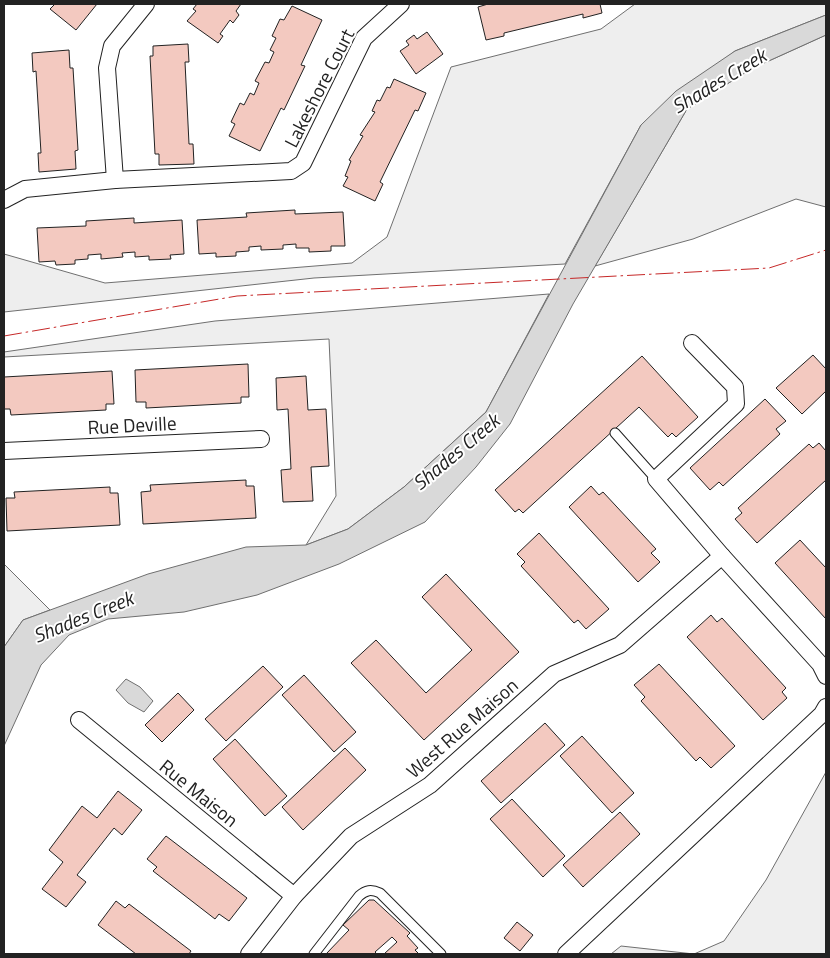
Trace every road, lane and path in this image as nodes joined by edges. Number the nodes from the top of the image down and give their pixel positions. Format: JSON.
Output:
{"nodes":[{"id":1,"x":146,"y":4,"type":"edge"},
{"id":2,"x":401,"y":4,"type":"edge"},
{"id":3,"x":114,"y":180,"type":"junction"},
{"id":4,"x":4,"y":200,"type":"edge"},
{"id":5,"x":692,"y":343,"type":"dead end"},
{"id":6,"x":615,"y":433,"type":"dead end"},
{"id":7,"x":262,"y":438,"type":"dead end"},
{"id":8,"x":4,"y":451,"type":"edge"},
{"id":9,"x":656,"y":480,"type":"junction"},
{"id":10,"x":722,"y":556,"type":"junction"},
{"id":11,"x":826,"y":676,"type":"edge"},
{"id":12,"x":826,"y":707,"type":"edge"},
{"id":13,"x":79,"y":720,"type":"dead end"},
{"id":14,"x":294,"y":896,"type":"junction"},
{"id":15,"x":249,"y":954,"type":"edge"},
{"id":16,"x":314,"y":954,"type":"edge"},
{"id":17,"x":441,"y":954,"type":"edge"},
{"id":18,"x":566,"y":954,"type":"edge"}],
"edges":[{"from":1,"to":3,"type":"street"},
{"from":2,"to":3,"type":"street","name":"Lakeshore Court"},
{"from":3,"to":4,"type":"street","name":"Lakeshore Court"},
{"from":5,"to":9,"type":"street"},
{"from":6,"to":9,"type":"lane"},
{"from":7,"to":8,"type":"street","name":"Rue Deville"},
{"from":9,"to":10,"type":"street"},
{"from":10,"to":11,"type":"street"},
{"from":10,"to":14,"type":"street","name":"West Rue Maison"},
{"from":12,"to":18,"type":"street"},
{"from":13,"to":14,"type":"street","name":"Rue Maison"},
{"from":14,"to":15,"type":"street","name":"West Rue Maison"},
{"from":16,"to":17,"type":"lane"}]}
